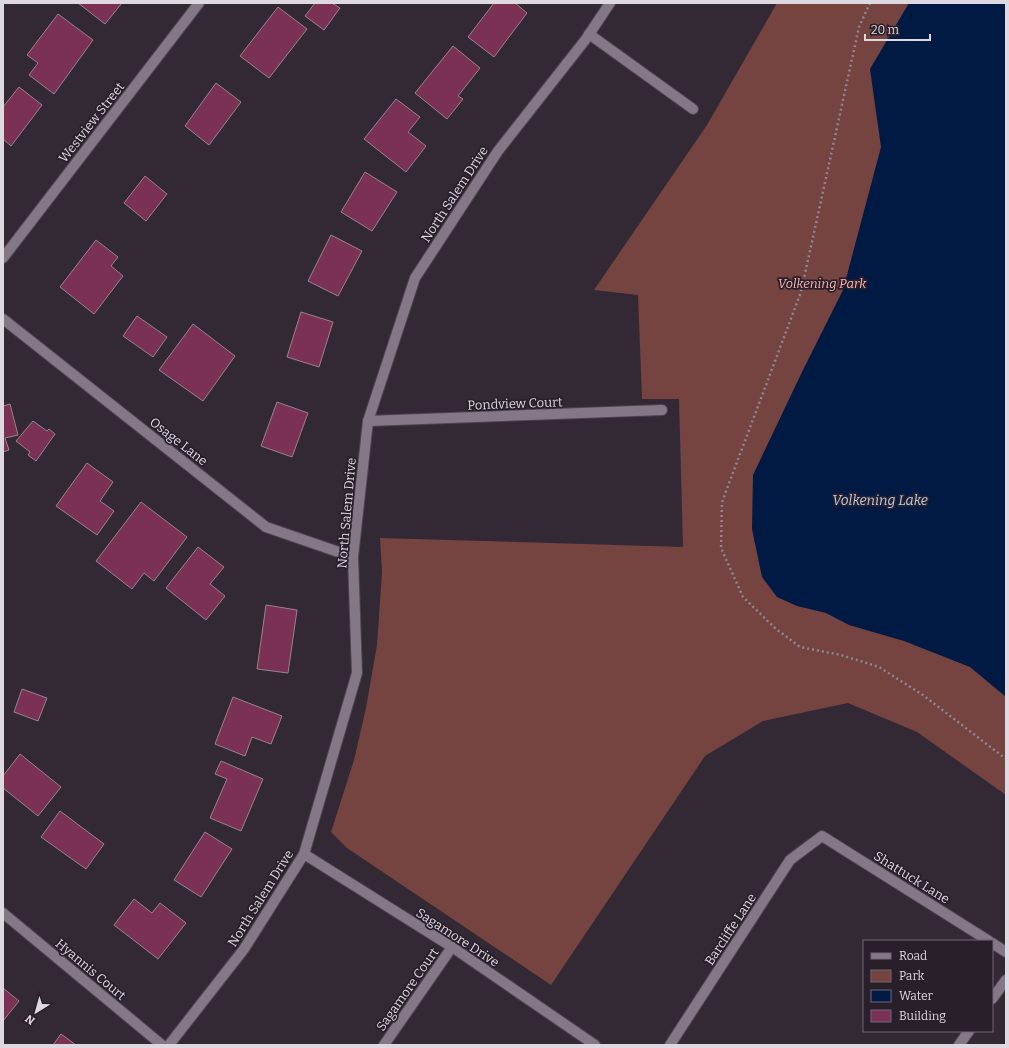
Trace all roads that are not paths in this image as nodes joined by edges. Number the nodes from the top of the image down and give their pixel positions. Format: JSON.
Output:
{"nodes":[{"id":1,"x":199,"y":3,"type":"edge"},
{"id":2,"x":610,"y":3,"type":"edge"},
{"id":3,"x":589,"y":34,"type":"junction"},
{"id":4,"x":693,"y":109,"type":"dead end"},
{"id":5,"x":3,"y":258,"type":"edge"},
{"id":6,"x":3,"y":319,"type":"edge"},
{"id":7,"x":662,"y":410,"type":"dead end"},
{"id":8,"x":368,"y":421,"type":"junction"},
{"id":9,"x":353,"y":557,"type":"junction"},
{"id":10,"x":822,"y":836,"type":"joint"},
{"id":11,"x":304,"y":854,"type":"junction"},
{"id":12,"x":3,"y":913,"type":"edge"},
{"id":13,"x":986,"y":940,"type":"edge"},
{"id":14,"x":993,"y":944,"type":"edge"},
{"id":15,"x":452,"y":947,"type":"junction"},
{"id":16,"x":1006,"y":952,"type":"edge"},
{"id":17,"x":1006,"y":980,"type":"edge"},
{"id":18,"x":993,"y":998,"type":"edge"},
{"id":19,"x":968,"y":1032,"type":"edge"},
{"id":20,"x":162,"y":1045,"type":"edge"},
{"id":21,"x":169,"y":1045,"type":"edge"},
{"id":22,"x":384,"y":1045,"type":"edge"},
{"id":23,"x":595,"y":1045,"type":"edge"},
{"id":24,"x":670,"y":1045,"type":"edge"},
{"id":25,"x":958,"y":1045,"type":"edge"}],
"edges":[{"from":1,"to":5,"type":"street","name":"Westview Street"},
{"from":2,"to":3,"type":"street","name":"North Salem Drive"},
{"from":3,"to":4,"type":"street"},
{"from":3,"to":8,"type":"street","name":"North Salem Drive"},
{"from":6,"to":9,"type":"street","name":"Osage Lane"},
{"from":7,"to":8,"type":"street","name":"Pondview Court"},
{"from":8,"to":9,"type":"street","name":"North Salem Drive"},
{"from":9,"to":11,"type":"street","name":"North Salem Drive"},
{"from":10,"to":13,"type":"street","name":"Shattuck Lane"},
{"from":10,"to":24,"type":"street","name":"Barcliffe Lane"},
{"from":11,"to":15,"type":"street","name":"Sagamore Drive"},
{"from":11,"to":21,"type":"street","name":"North Salem Drive"},
{"from":12,"to":20,"type":"street","name":"Hyannis Court"},
{"from":14,"to":16,"type":"street"},
{"from":15,"to":22,"type":"street","name":"Sagamore Court"},
{"from":15,"to":23,"type":"street","name":"Sagamore Drive"},
{"from":17,"to":18,"type":"street"},
{"from":19,"to":25,"type":"street"}]}
